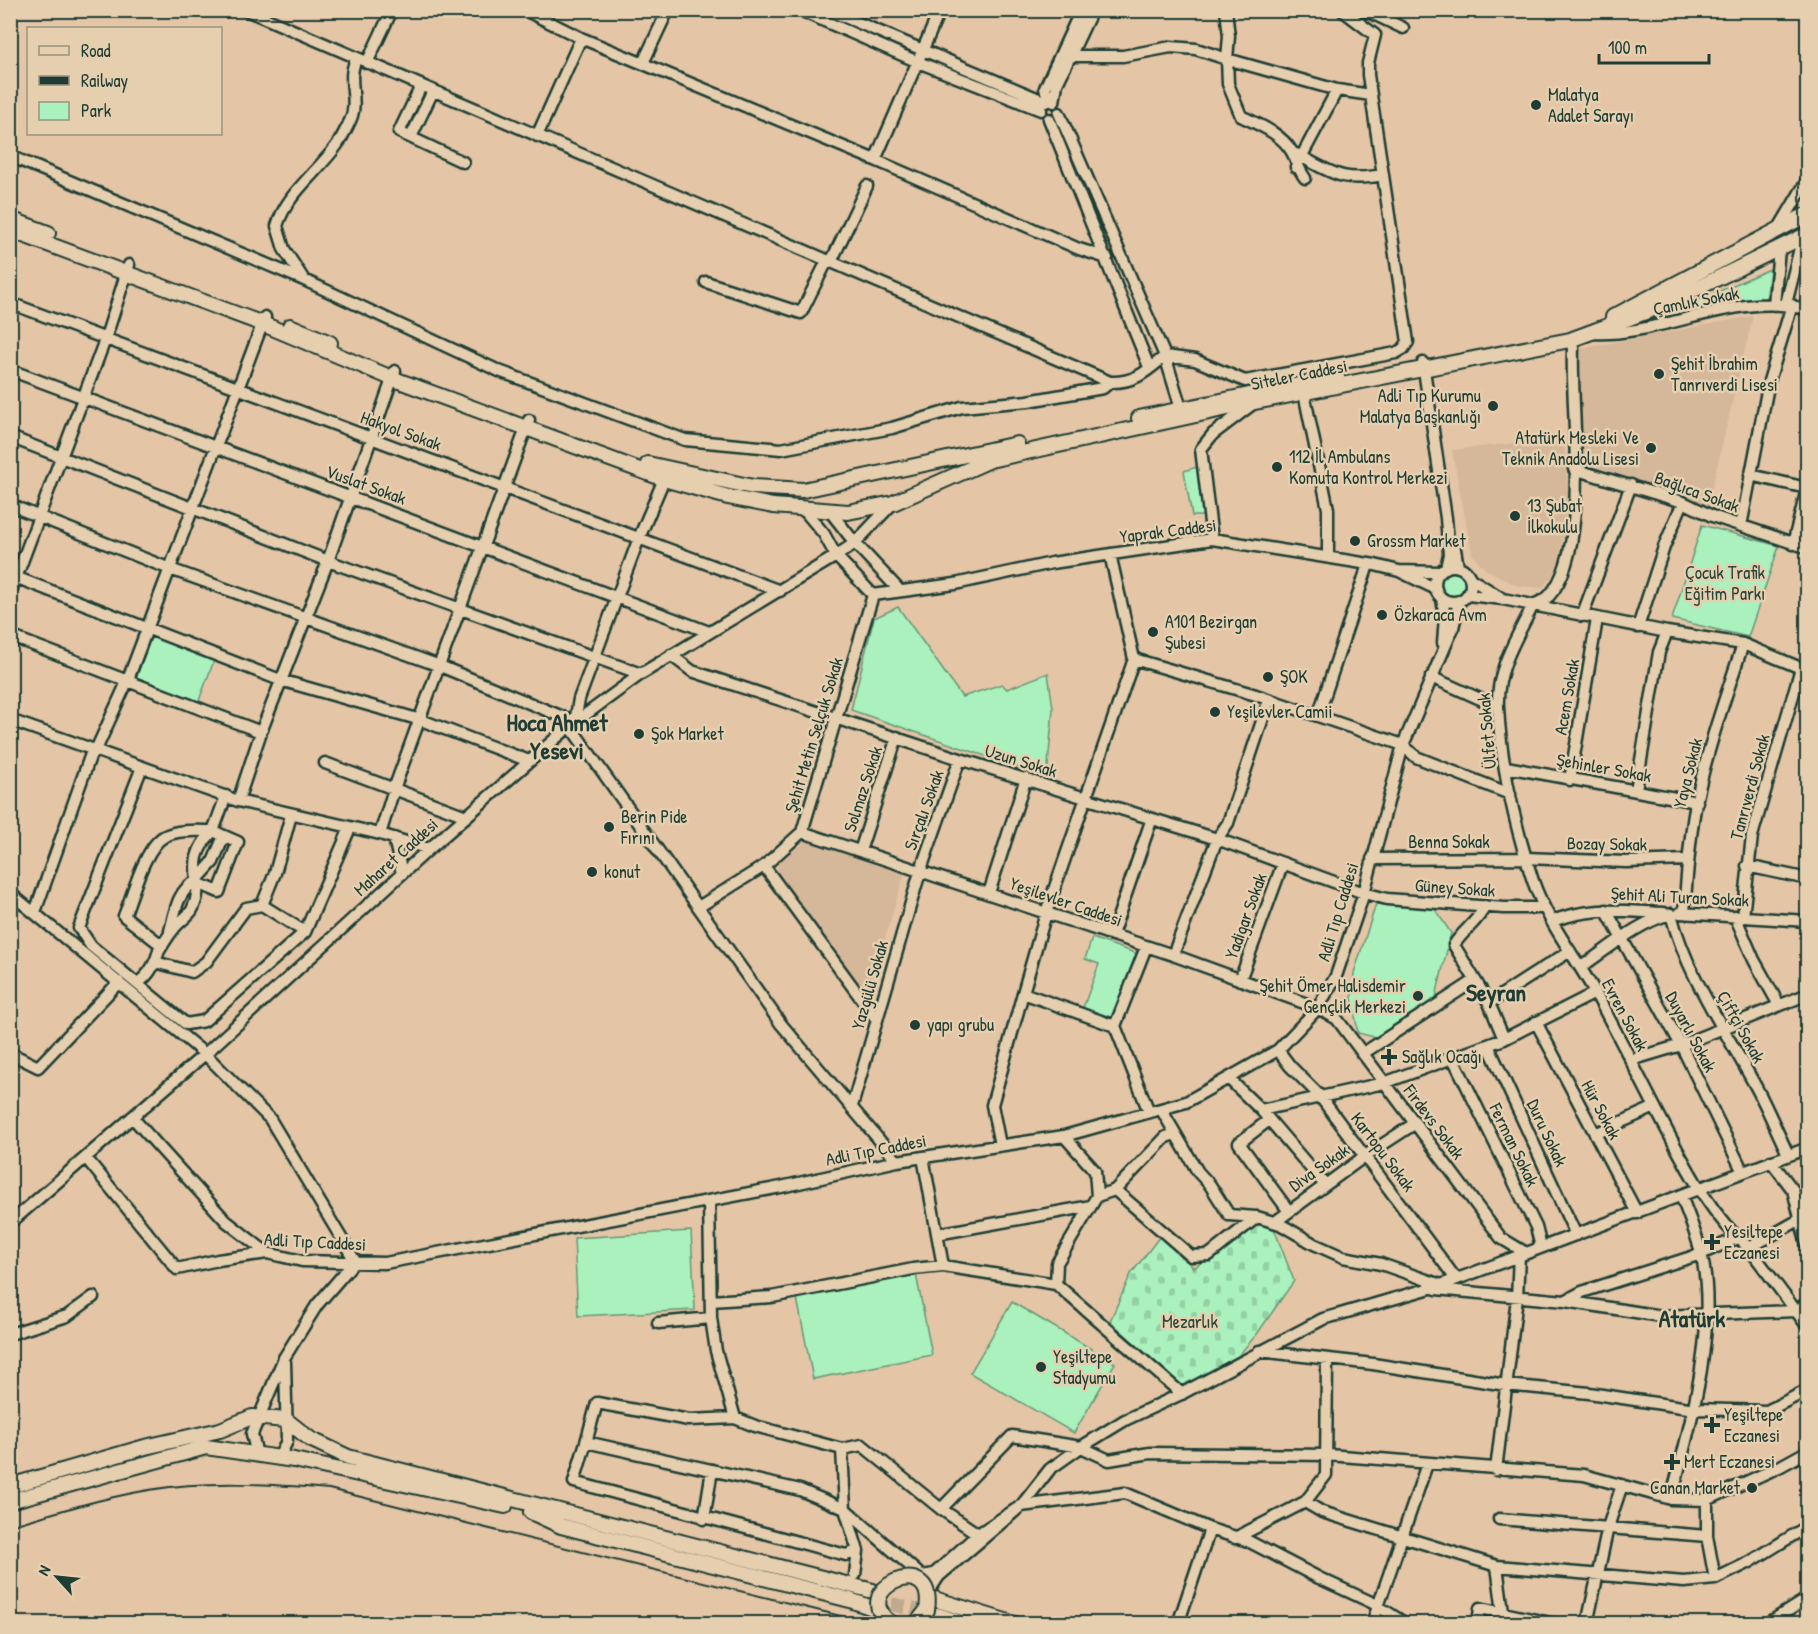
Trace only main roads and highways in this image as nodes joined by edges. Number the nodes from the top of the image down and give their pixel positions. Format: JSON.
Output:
{"nodes":[{"id":1,"x":1807,"y":213,"type":"edge"},
{"id":2,"x":10,"y":219,"type":"edge"},
{"id":3,"x":1784,"y":225,"type":"junction"},
{"id":4,"x":10,"y":230,"type":"edge"},
{"id":5,"x":1795,"y":240,"type":"edge"},
{"id":6,"x":128,"y":269,"type":"junction"},
{"id":7,"x":1426,"y":365,"type":"junction"},
{"id":8,"x":529,"y":424,"type":"junction"},
{"id":9,"x":824,"y":486,"type":"junction"},
{"id":10,"x":803,"y":490,"type":"junction"},
{"id":11,"x":804,"y":510,"type":"junction"},
{"id":12,"x":829,"y":510,"type":"junction"},
{"id":13,"x":10,"y":1486,"type":"edge"},
{"id":14,"x":10,"y":1501,"type":"edge"},
{"id":15,"x":532,"y":1508,"type":"junction"},
{"id":16,"x":888,"y":1584,"type":"junction"},
{"id":17,"x":872,"y":1595,"type":"tunnel mouth"},
{"id":18,"x":928,"y":1595,"type":"junction"},
{"id":19,"x":884,"y":1618,"type":"edge"},
{"id":20,"x":928,"y":1619,"type":"edge"},
{"id":21,"x":988,"y":1620,"type":"edge"},
{"id":22,"x":965,"y":1623,"type":"edge"},
{"id":23,"x":1014,"y":1623,"type":"edge"}],
"edges":[{"from":1,"to":3,"type":"main road","name":"Siteler Caddesi"},
{"from":1,"to":5,"type":"main road"},
{"from":2,"to":6,"type":"main road"},
{"from":3,"to":5,"type":"main road"},
{"from":3,"to":7,"type":"main road","name":"Siteler Caddesi"},
{"from":4,"to":6,"type":"main road"},
{"from":5,"to":7,"type":"main road","name":"Siteler Caddesi"},
{"from":6,"to":8,"type":"main road"},
{"from":7,"to":9,"type":"main road","name":"Siteler Caddesi"},
{"from":7,"to":12,"type":"main road","name":"Siteler Caddesi"},
{"from":8,"to":10,"type":"main road","name":"Siteler Caddesi"},
{"from":8,"to":11,"type":"main road","name":"Siteler Caddesi"},
{"from":9,"to":10,"type":"main road","name":"Siteler Caddesi"},
{"from":9,"to":12,"type":"main road"},
{"from":10,"to":11,"type":"main road"},
{"from":11,"to":12,"type":"main road","name":"Siteler Caddesi"},
{"from":13,"to":15,"type":"main road"},
{"from":14,"to":15,"type":"main road"},
{"from":15,"to":16,"type":"main road"},
{"from":15,"to":17,"type":"main road"},
{"from":15,"to":19,"type":"main road"},
{"from":16,"to":18,"type":"main road","bridge":true},
{"from":16,"to":19,"type":"main road","bridge":true},
{"from":18,"to":20,"type":"main road","bridge":true},
{"from":18,"to":21,"type":"main road"},
{"from":20,"to":21,"type":"main road"},
{"from":20,"to":22,"type":"main road"},
{"from":21,"to":23,"type":"main road"}]}
